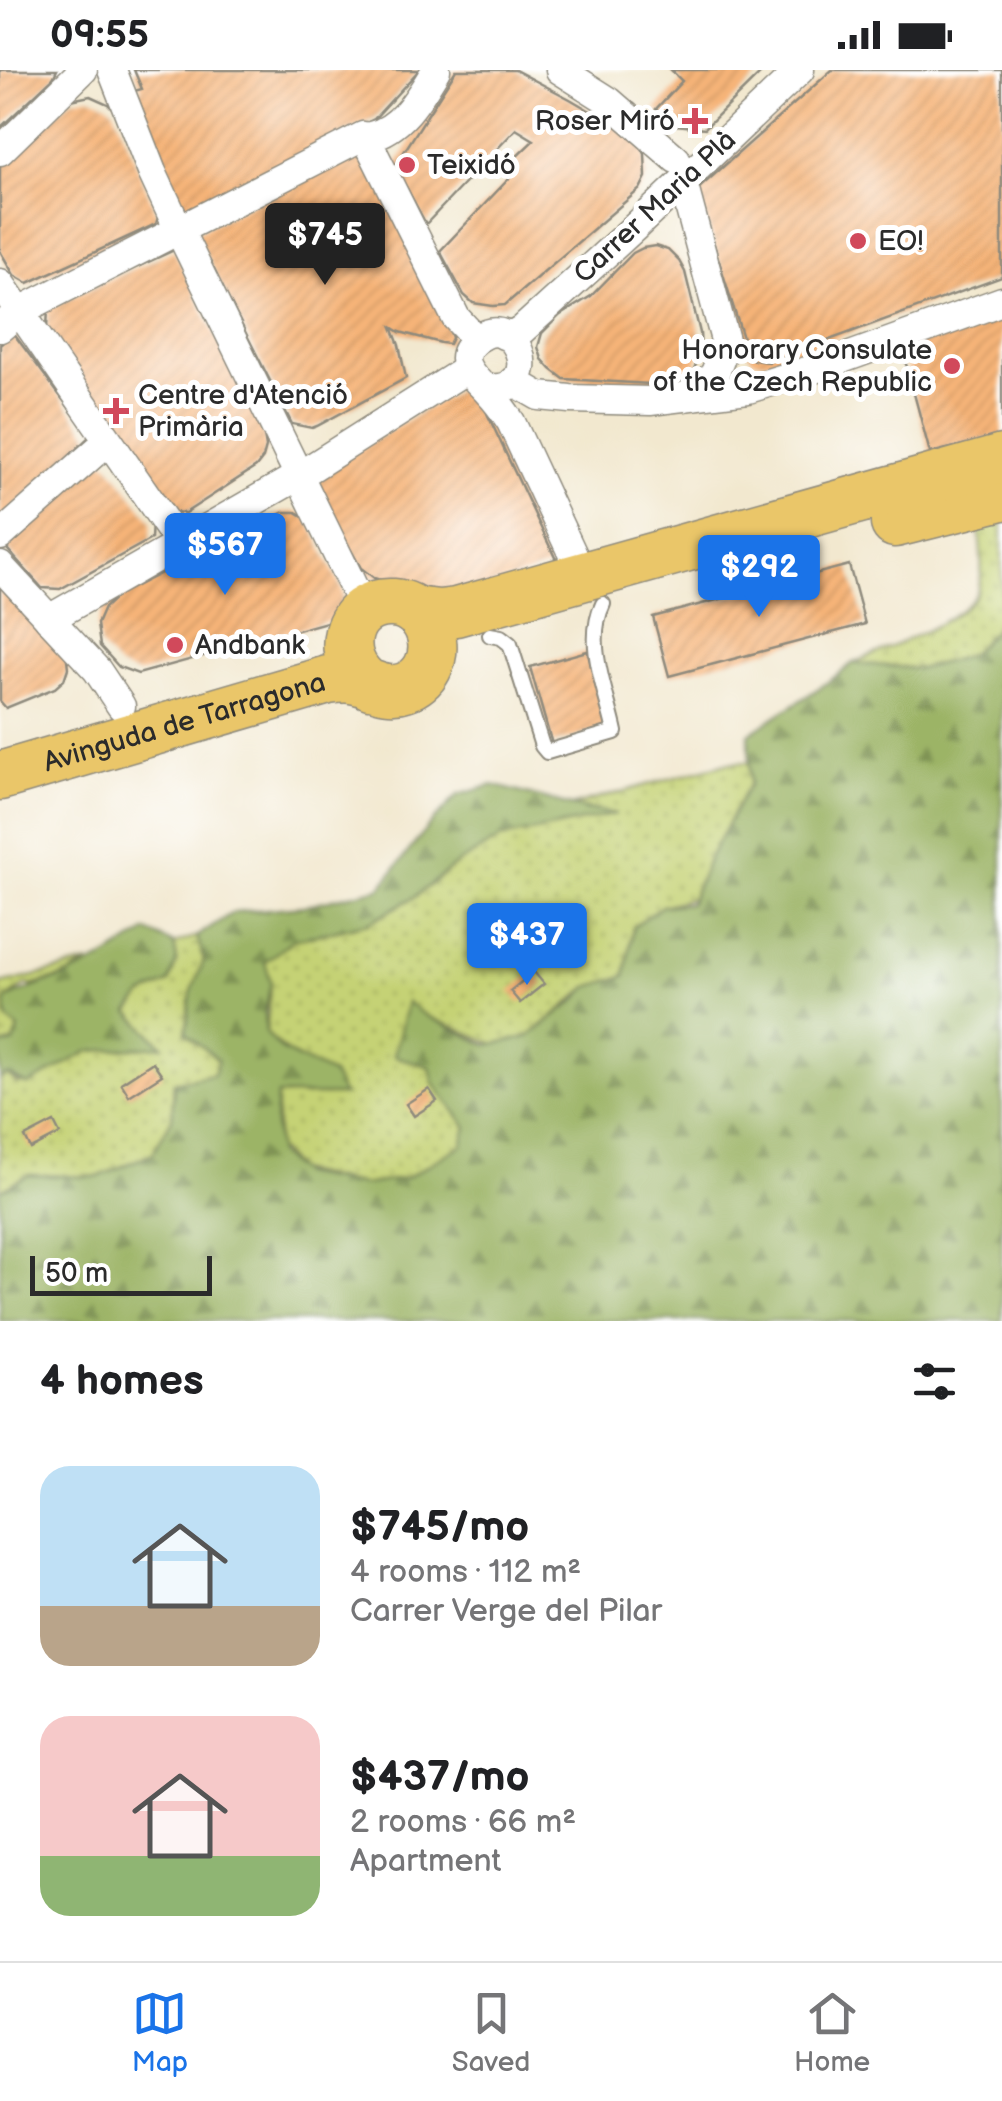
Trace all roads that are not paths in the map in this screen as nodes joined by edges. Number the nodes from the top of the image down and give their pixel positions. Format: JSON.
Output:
{"nodes":[{"id":1,"x":83,"y":70,"type":"edge"},
{"id":2,"x":112,"y":70,"type":"edge"},
{"id":3,"x":436,"y":70,"type":"edge"},
{"id":4,"x":800,"y":70,"type":"edge"},
{"id":5,"x":573,"y":73,"type":"edge"},
{"id":6,"x":369,"y":137,"type":"junction"},
{"id":7,"x":0,"y":152,"type":"edge"},
{"id":8,"x":679,"y":171,"type":"junction"},
{"id":9,"x":179,"y":230,"type":"junction"},
{"id":10,"x":0,"y":282,"type":"edge"},
{"id":11,"x":1002,"y":301,"type":"edge"},
{"id":12,"x":10,"y":320,"type":"edge"},
{"id":13,"x":493,"y":336,"type":"junction"},
{"id":14,"x":476,"y":378,"type":"junction"},
{"id":15,"x":514,"y":381,"type":"junction"},
{"id":16,"x":683,"y":398,"type":"junction"},
{"id":17,"x":101,"y":448,"type":"dead end"},
{"id":18,"x":1002,"y":460,"type":"edge"},
{"id":19,"x":300,"y":475,"type":"junction"},
{"id":20,"x":1002,"y":496,"type":"edge"},
{"id":21,"x":0,"y":536,"type":"edge"},
{"id":22,"x":180,"y":544,"type":"junction"},
{"id":23,"x":0,"y":566,"type":"edge"},
{"id":24,"x":584,"y":593,"type":"junction"},
{"id":25,"x":414,"y":611,"type":"junction"},
{"id":26,"x":49,"y":619,"type":"junction"},
{"id":27,"x":357,"y":620,"type":"junction"},
{"id":28,"x":490,"y":635,"type":"junction"},
{"id":29,"x":424,"y":673,"type":"junction"},
{"id":30,"x":370,"y":685,"type":"junction"},
{"id":31,"x":121,"y":706,"type":"junction"},
{"id":32,"x":0,"y":744,"type":"edge"},
{"id":33,"x":0,"y":776,"type":"edge"}],
"edges":[{"from":1,"to":7,"type":"street"},
{"from":2,"to":9,"type":"street"},
{"from":3,"to":6,"type":"street"},
{"from":4,"to":8,"type":"street","name":"Carrer Maria Plà"},
{"from":5,"to":8,"type":"street"},
{"from":6,"to":9,"type":"street"},
{"from":6,"to":13,"type":"street"},
{"from":8,"to":13,"type":"street","name":"Carrer Maria Plà"},
{"from":8,"to":16,"type":"street"},
{"from":9,"to":12,"type":"street"},
{"from":9,"to":19,"type":"street"},
{"from":10,"to":12,"type":"street"},
{"from":11,"to":16,"type":"street"},
{"from":12,"to":22,"type":"street"},
{"from":13,"to":14,"type":"street"},
{"from":13,"to":15,"type":"street"},
{"from":14,"to":15,"type":"street"},
{"from":14,"to":19,"type":"street"},
{"from":14,"to":24,"type":"street"},
{"from":15,"to":16,"type":"street"},
{"from":17,"to":21,"type":"street"},
{"from":18,"to":24,"type":"highway"},
{"from":19,"to":22,"type":"street"},
{"from":19,"to":27,"type":"street"},
{"from":20,"to":24,"type":"highway"},
{"from":22,"to":26,"type":"street"},
{"from":23,"to":26,"type":"street"},
{"from":24,"to":25,"type":"highway"},
{"from":24,"to":28,"type":"highway"},
{"from":24,"to":28,"type":"lane"},
{"from":25,"to":27,"type":"highway"},
{"from":25,"to":29,"type":"highway"},
{"from":26,"to":31,"type":"street"},
{"from":27,"to":30,"type":"highway"},
{"from":27,"to":31,"type":"highway","name":"Avinguda de Tarragona"},
{"from":28,"to":29,"type":"highway"},
{"from":29,"to":30,"type":"highway"},
{"from":30,"to":33,"type":"highway","name":"Avinguda de Tarragona"},
{"from":31,"to":32,"type":"highway","name":"Avinguda de Tarragona"}]}
